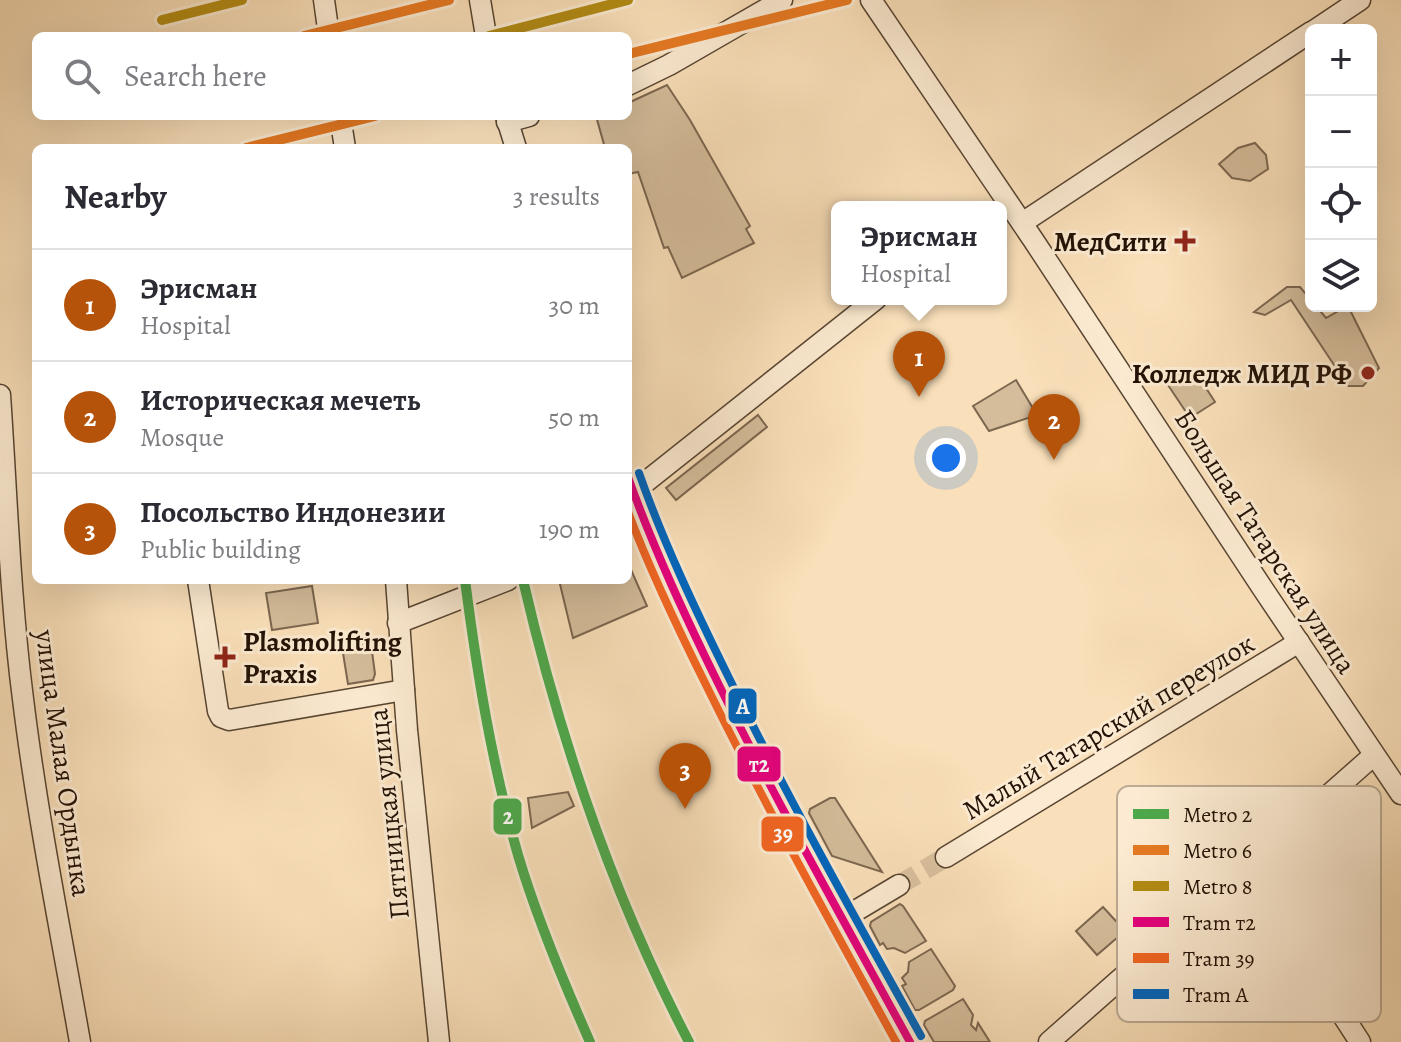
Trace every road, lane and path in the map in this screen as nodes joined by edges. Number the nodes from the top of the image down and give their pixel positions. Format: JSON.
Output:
{"nodes":[{"id":1,"x":324,"y":0,"type":"edge"},
{"id":2,"x":480,"y":0,"type":"edge"},
{"id":3,"x":782,"y":0,"type":"edge"},
{"id":4,"x":871,"y":0,"type":"edge"},
{"id":5,"x":1360,"y":0,"type":"edge"},
{"id":6,"x":1324,"y":24,"type":"edge"},
{"id":7,"x":328,"y":32,"type":"edge"},
{"id":8,"x":485,"y":32,"type":"edge"},
{"id":9,"x":1305,"y":36,"type":"edge"},
{"id":10,"x":632,"y":83,"type":"edge"},
{"id":11,"x":341,"y":120,"type":"edge"},
{"id":12,"x":507,"y":120,"type":"edge"},
{"id":13,"x":344,"y":144,"type":"edge"},
{"id":14,"x":515,"y":144,"type":"edge"},
{"id":15,"x":998,"y":201,"type":"edge"},
{"id":16,"x":1007,"y":209,"type":"edge"},
{"id":17,"x":1022,"y":223,"type":"junction"},
{"id":18,"x":868,"y":305,"type":"edge"},
{"id":19,"x":0,"y":395,"type":"edge"},
{"id":20,"x":632,"y":493,"type":"edge"},
{"id":21,"x":634,"y":530,"type":"edge"},
{"id":22,"x":199,"y":584,"type":"edge"},
{"id":23,"x":396,"y":584,"type":"edge"},
{"id":24,"x":498,"y":584,"type":"edge"},
{"id":25,"x":398,"y":623,"type":"junction"},
{"id":26,"x":1299,"y":642,"type":"junction"},
{"id":27,"x":404,"y":690,"type":"junction"},
{"id":28,"x":1374,"y":755,"type":"junction"},
{"id":29,"x":1339,"y":786,"type":"edge"},
{"id":30,"x":1401,"y":794,"type":"edge"},
{"id":31,"x":946,"y":857,"type":"tunnel mouth"},
{"id":32,"x":899,"y":885,"type":"tunnel mouth"},
{"id":33,"x":837,"y":922,"type":"junction"},
{"id":34,"x":1117,"y":982,"type":"edge"},
{"id":35,"x":1347,"y":1022,"type":"edge"},
{"id":36,"x":80,"y":1042,"type":"edge"},
{"id":37,"x":439,"y":1042,"type":"edge"},
{"id":38,"x":903,"y":1042,"type":"edge"},
{"id":39,"x":1049,"y":1042,"type":"edge"},
{"id":40,"x":1360,"y":1042,"type":"edge"}],
"edges":[{"from":1,"to":7,"type":"street"},
{"from":2,"to":8,"type":"street"},
{"from":3,"to":10,"type":"street"},
{"from":4,"to":15,"type":"street","name":"Большая Татарская улица"},
{"from":5,"to":6,"type":"street"},
{"from":9,"to":17,"type":"street"},
{"from":11,"to":13,"type":"street"},
{"from":12,"to":14,"type":"street"},
{"from":16,"to":17,"type":"street","name":"Большая Татарская улица"},
{"from":17,"to":26,"type":"street","name":"Большая Татарская улица"},
{"from":18,"to":20,"type":"street"},
{"from":19,"to":36,"type":"street","name":"улица Малая Ордынка"},
{"from":21,"to":33,"type":"street"},
{"from":22,"to":27,"type":"street"},
{"from":23,"to":25,"type":"street","name":"Пятницкая улица"},
{"from":24,"to":25,"type":"street"},
{"from":25,"to":27,"type":"street","name":"Пятницкая улица"},
{"from":26,"to":28,"type":"street","name":"Большая Татарская улица"},
{"from":26,"to":31,"type":"street","name":"Малый Татарский переулок"},
{"from":27,"to":37,"type":"street","name":"Пятницкая улица"},
{"from":28,"to":29,"type":"street"},
{"from":28,"to":30,"type":"street","name":"Большая Татарская улица"},
{"from":32,"to":33,"type":"street"},
{"from":33,"to":38,"type":"street"},
{"from":34,"to":39,"type":"street"},
{"from":35,"to":40,"type":"street"}]}
